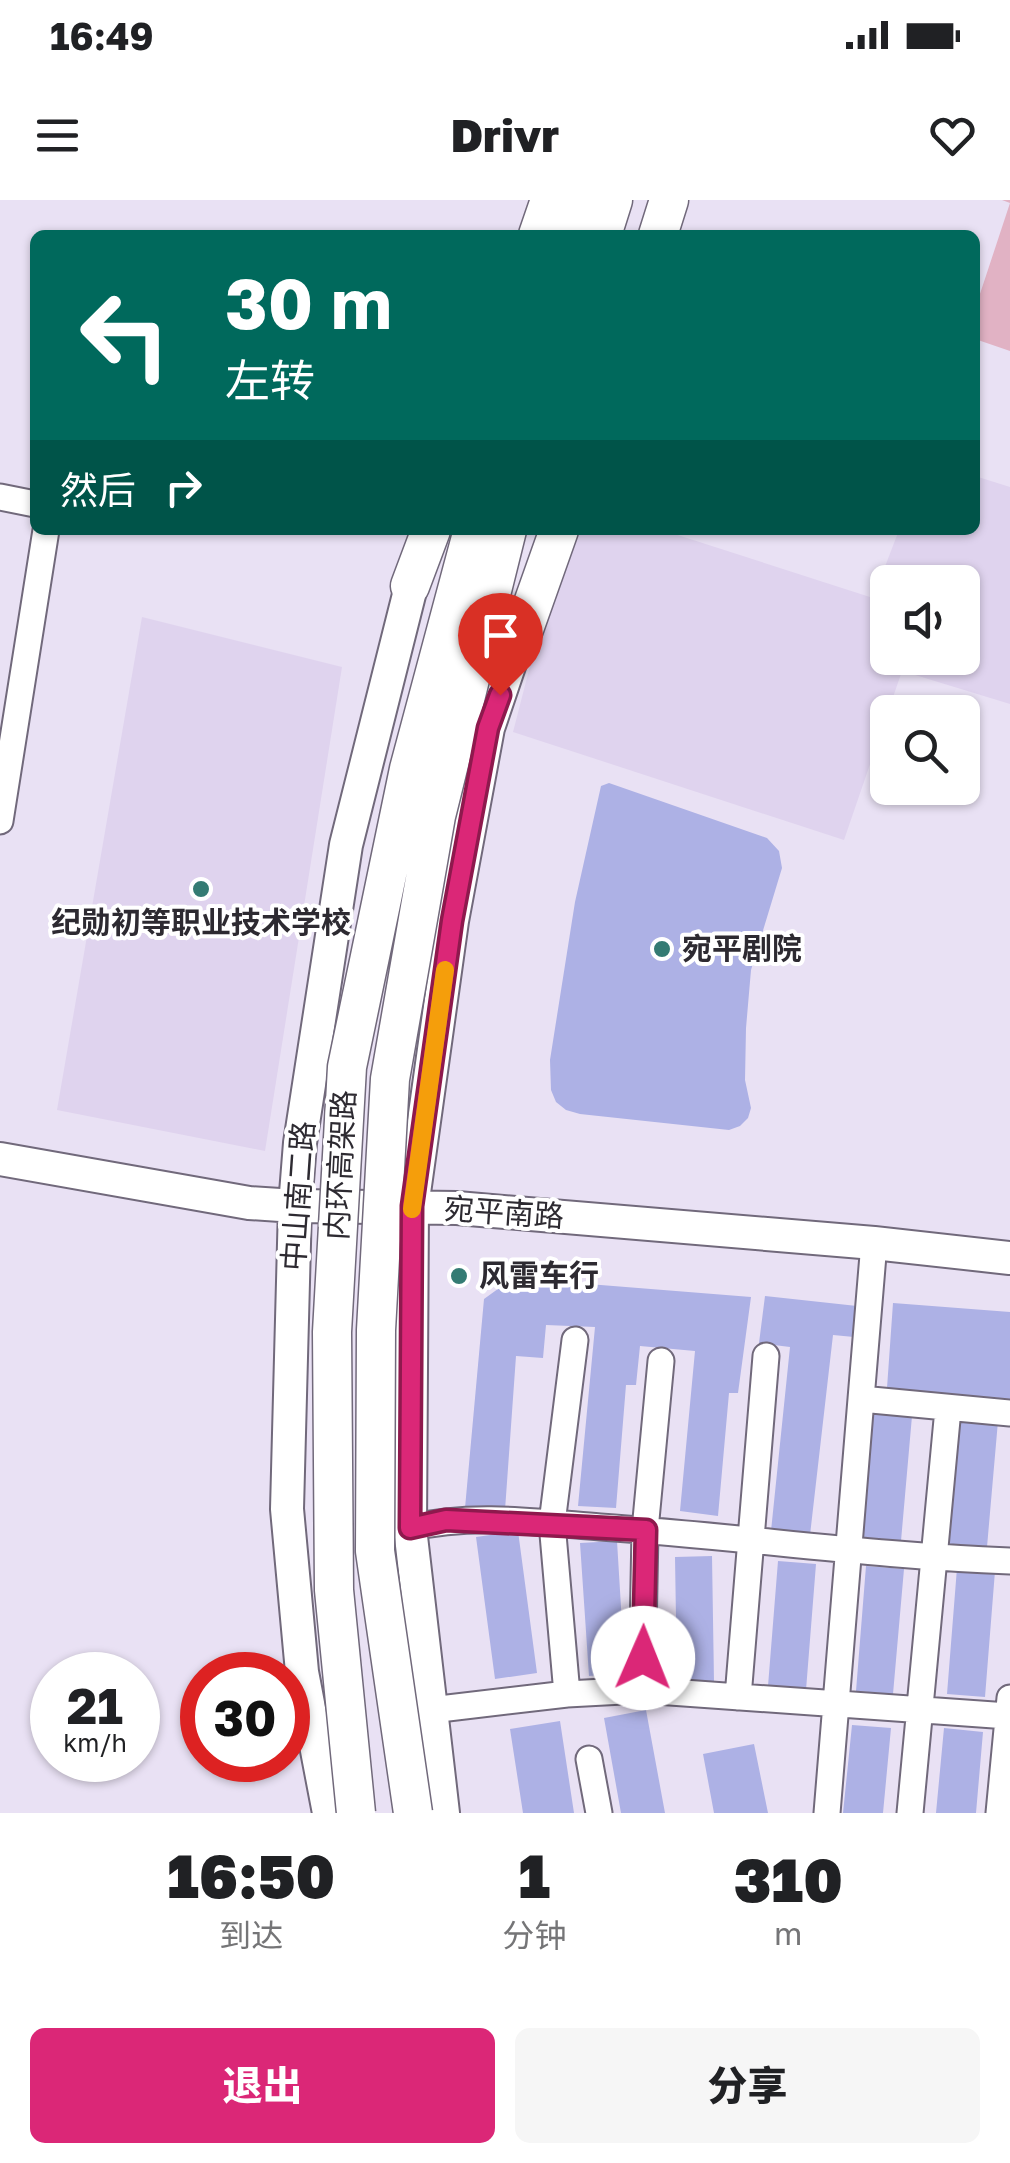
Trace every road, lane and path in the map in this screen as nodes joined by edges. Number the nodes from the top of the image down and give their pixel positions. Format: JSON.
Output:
{"nodes":[{"id":1,"x":534,"y":200,"type":"edge"},
{"id":2,"x":550,"y":200,"type":"edge"},
{"id":3,"x":580,"y":200,"type":"edge"},
{"id":4,"x":613,"y":200,"type":"edge"},
{"id":5,"x":630,"y":200,"type":"edge"},
{"id":6,"x":669,"y":200,"type":"edge"},
{"id":7,"x":524,"y":230,"type":"edge"},
{"id":8,"x":540,"y":230,"type":"edge"},
{"id":9,"x":570,"y":230,"type":"edge"},
{"id":10,"x":604,"y":230,"type":"edge"},
{"id":11,"x":622,"y":230,"type":"edge"},
{"id":12,"x":660,"y":230,"type":"edge"},
{"id":13,"x":0,"y":498,"type":"edge"},
{"id":14,"x":30,"y":503,"type":"edge"},
{"id":15,"x":45,"y":535,"type":"edge"},
{"id":16,"x":427,"y":535,"type":"edge"},
{"id":17,"x":472,"y":535,"type":"edge"},
{"id":18,"x":506,"y":535,"type":"edge"},
{"id":19,"x":547,"y":535,"type":"edge"},
{"id":20,"x":557,"y":535,"type":"edge"},
{"id":21,"x":410,"y":586,"type":"joint"},
{"id":22,"x":524,"y":629,"type":"junction"},
{"id":23,"x":4,"y":763,"type":"edge"},
{"id":24,"x":0,"y":820,"type":"edge"},
{"id":25,"x":0,"y":1158,"type":"edge"},
{"id":26,"x":295,"y":1206,"type":"junction"},
{"id":27,"x":412,"y":1206,"type":"junction"},
{"id":28,"x":874,"y":1243,"type":"junction"},
{"id":29,"x":1010,"y":1258,"type":"edge"},
{"id":30,"x":575,"y":1340,"type":"dead end"},
{"id":31,"x":766,"y":1356,"type":"dead end"},
{"id":32,"x":661,"y":1361,"type":"dead end"},
{"id":33,"x":861,"y":1399,"type":"junction"},
{"id":34,"x":948,"y":1409,"type":"junction"},
{"id":35,"x":1010,"y":1413,"type":"edge"},
{"id":36,"x":552,"y":1523,"type":"junction"},
{"id":37,"x":410,"y":1528,"type":"junction"},
{"id":38,"x":646,"y":1530,"type":"junction"},
{"id":39,"x":748,"y":1539,"type":"junction"},
{"id":40,"x":846,"y":1552,"type":"junction"},
{"id":41,"x":934,"y":1558,"type":"junction"},
{"id":42,"x":1010,"y":1561,"type":"edge"},
{"id":43,"x":642,"y":1690,"type":"junction"},
{"id":44,"x":566,"y":1694,"type":"junction"},
{"id":45,"x":738,"y":1697,"type":"junction"},
{"id":46,"x":834,"y":1704,"type":"junction"},
{"id":47,"x":1009,"y":1707,"type":"edge"},
{"id":48,"x":431,"y":1710,"type":"junction"},
{"id":49,"x":919,"y":1711,"type":"junction"},
{"id":50,"x":589,"y":1759,"type":"dead end"},
{"id":51,"x":329,"y":1813,"type":"edge"},
{"id":52,"x":356,"y":1813,"type":"edge"},
{"id":53,"x":413,"y":1813,"type":"edge"},
{"id":54,"x":442,"y":1813,"type":"edge"},
{"id":55,"x":599,"y":1813,"type":"edge"},
{"id":56,"x":827,"y":1813,"type":"edge"},
{"id":57,"x":910,"y":1813,"type":"edge"},
{"id":58,"x":1000,"y":1813,"type":"edge"}],
"edges":[{"from":1,"to":7,"type":"main road"},
{"from":2,"to":8,"type":"highway"},
{"from":3,"to":9,"type":"highway"},
{"from":4,"to":10,"type":"highway"},
{"from":5,"to":11,"type":"main road"},
{"from":6,"to":12,"type":"highway"},
{"from":13,"to":14,"type":"street"},
{"from":15,"to":23,"type":"street"},
{"from":16,"to":21,"type":"highway"},
{"from":17,"to":52,"type":"highway","name":"内环高架路","bridge":true},
{"from":18,"to":53,"type":"highway","name":"内环高架路","bridge":true},
{"from":19,"to":22,"type":"main road"},
{"from":20,"to":22,"type":"highway"},
{"from":21,"to":26,"type":"main road","name":"中山南二路"},
{"from":22,"to":27,"type":"main road"},
{"from":23,"to":24,"type":"street"},
{"from":25,"to":26,"type":"main road","name":"宛平南路"},
{"from":26,"to":27,"type":"main road","name":"宛平南路"},
{"from":26,"to":51,"type":"main road","name":"中山南二路"},
{"from":27,"to":28,"type":"main road","name":"宛平南路"},
{"from":27,"to":37,"type":"main road"},
{"from":28,"to":29,"type":"main road","name":"宛平南路"},
{"from":28,"to":33,"type":"street"},
{"from":30,"to":36,"type":"street"},
{"from":31,"to":39,"type":"street"},
{"from":32,"to":38,"type":"street"},
{"from":33,"to":34,"type":"street"},
{"from":33,"to":40,"type":"street"},
{"from":34,"to":35,"type":"street"},
{"from":34,"to":41,"type":"street"},
{"from":36,"to":37,"type":"street"},
{"from":36,"to":38,"type":"street"},
{"from":36,"to":44,"type":"street"},
{"from":37,"to":48,"type":"main road"},
{"from":38,"to":39,"type":"street"},
{"from":38,"to":43,"type":"street"},
{"from":39,"to":40,"type":"street"},
{"from":39,"to":45,"type":"street"},
{"from":40,"to":41,"type":"street"},
{"from":40,"to":46,"type":"street"},
{"from":41,"to":42,"type":"street"},
{"from":41,"to":49,"type":"street"},
{"from":43,"to":44,"type":"street"},
{"from":43,"to":45,"type":"street"},
{"from":44,"to":48,"type":"street"},
{"from":45,"to":46,"type":"street"},
{"from":46,"to":49,"type":"street"},
{"from":46,"to":56,"type":"street"},
{"from":47,"to":49,"type":"street"},
{"from":47,"to":58,"type":"street"},
{"from":48,"to":54,"type":"main road"},
{"from":49,"to":57,"type":"street"},
{"from":50,"to":55,"type":"street"}]}
